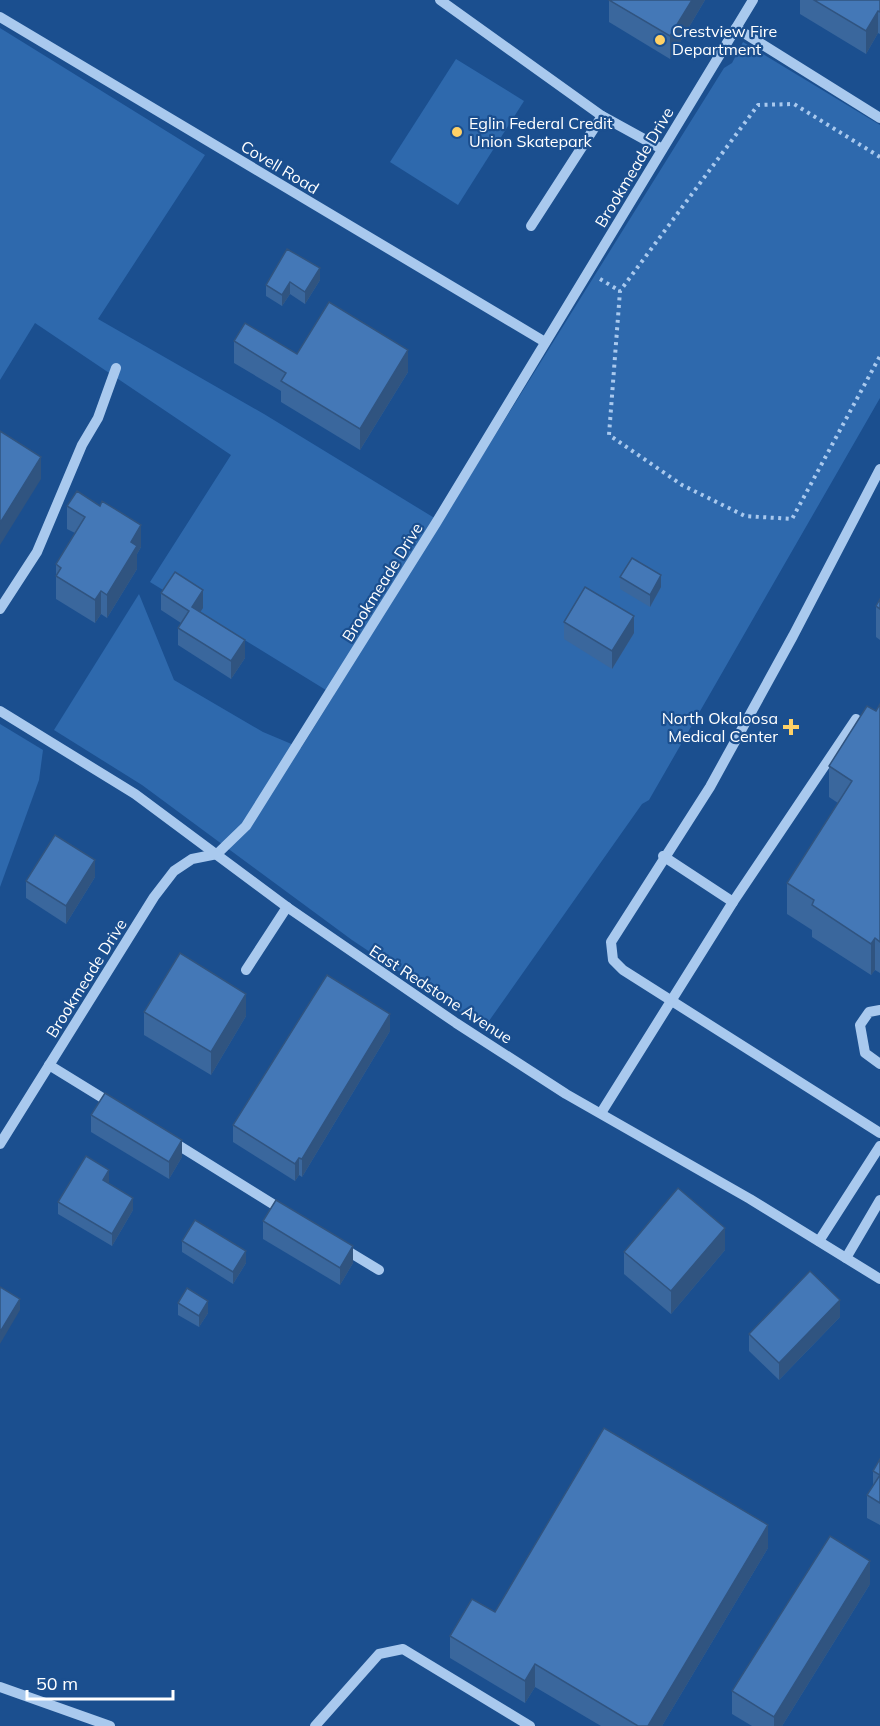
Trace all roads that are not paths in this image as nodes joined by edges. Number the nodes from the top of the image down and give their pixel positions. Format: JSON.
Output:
{"nodes":[{"id":1,"x":440,"y":0,"type":"edge"},
{"id":2,"x":753,"y":0,"type":"edge"},
{"id":3,"x":0,"y":17,"type":"edge"},
{"id":4,"x":736,"y":28,"type":"junction"},
{"id":5,"x":602,"y":116,"type":"junction"},
{"id":6,"x":880,"y":118,"type":"edge"},
{"id":7,"x":663,"y":149,"type":"junction"},
{"id":8,"x":531,"y":225,"type":"dead end"},
{"id":9,"x":545,"y":342,"type":"junction"},
{"id":10,"x":116,"y":368,"type":"dead end"},
{"id":11,"x":880,"y":470,"type":"edge"},
{"id":12,"x":876,"y":484,"type":"edge"},
{"id":13,"x":0,"y":609,"type":"edge"},
{"id":14,"x":0,"y":711,"type":"edge"},
{"id":15,"x":856,"y":719,"type":"edge"},
{"id":16,"x":217,"y":854,"type":"junction"},
{"id":17,"x":663,"y":856,"type":"junction"},
{"id":18,"x":733,"y":902,"type":"junction"},
{"id":19,"x":287,"y":907,"type":"junction"},
{"id":20,"x":246,"y":970,"type":"dead end"},
{"id":21,"x":671,"y":1002,"type":"junction"},
{"id":22,"x":880,"y":1010,"type":"edge"},
{"id":23,"x":880,"y":1064,"type":"edge"},
{"id":24,"x":49,"y":1065,"type":"junction"},
{"id":25,"x":601,"y":1113,"type":"junction"},
{"id":26,"x":129,"y":1115,"type":"edge"},
{"id":27,"x":159,"y":1133,"type":"edge"},
{"id":28,"x":880,"y":1133,"type":"edge"},
{"id":29,"x":0,"y":1144,"type":"edge"},
{"id":30,"x":880,"y":1146,"type":"edge"},
{"id":31,"x":880,"y":1200,"type":"edge"},
{"id":32,"x":299,"y":1221,"type":"edge"},
{"id":33,"x":329,"y":1239,"type":"edge"},
{"id":34,"x":819,"y":1241,"type":"junction"},
{"id":35,"x":846,"y":1258,"type":"junction"},
{"id":36,"x":379,"y":1270,"type":"dead end"},
{"id":37,"x":880,"y":1279,"type":"edge"},
{"id":38,"x":0,"y":1687,"type":"edge"},
{"id":39,"x":110,"y":1726,"type":"edge"},
{"id":40,"x":315,"y":1726,"type":"edge"},
{"id":41,"x":530,"y":1726,"type":"edge"}],
"edges":[{"from":1,"to":5,"type":"street"},
{"from":2,"to":4,"type":"street","name":"Brookmeade Drive"},
{"from":3,"to":9,"type":"street","name":"Covell Road"},
{"from":4,"to":6,"type":"street"},
{"from":4,"to":7,"type":"street","name":"Brookmeade Drive"},
{"from":5,"to":7,"type":"street"},
{"from":5,"to":8,"type":"street"},
{"from":7,"to":9,"type":"street","name":"Brookmeade Drive"},
{"from":9,"to":16,"type":"street","name":"Brookmeade Drive"},
{"from":10,"to":13,"type":"street"},
{"from":11,"to":12,"type":"street"},
{"from":12,"to":17,"type":"street"},
{"from":14,"to":16,"type":"street","name":"East Redstone Avenue"},
{"from":15,"to":18,"type":"street"},
{"from":16,"to":19,"type":"street","name":"East Redstone Avenue"},
{"from":16,"to":24,"type":"street","name":"Brookmeade Drive"},
{"from":17,"to":18,"type":"street"},
{"from":17,"to":21,"type":"street"},
{"from":18,"to":21,"type":"street"},
{"from":19,"to":20,"type":"street"},
{"from":19,"to":25,"type":"street","name":"East Redstone Avenue"},
{"from":21,"to":25,"type":"street"},
{"from":21,"to":28,"type":"street"},
{"from":22,"to":23,"type":"street"},
{"from":24,"to":26,"type":"street"},
{"from":24,"to":29,"type":"street","name":"Brookmeade Drive"},
{"from":25,"to":34,"type":"street","name":"East Redstone Avenue"},
{"from":27,"to":32,"type":"street"},
{"from":30,"to":34,"type":"street"},
{"from":31,"to":35,"type":"street"},
{"from":33,"to":36,"type":"street"},
{"from":34,"to":35,"type":"street","name":"East Redstone Avenue"},
{"from":35,"to":37,"type":"street","name":"East Redstone Avenue"},
{"from":38,"to":39,"type":"street"},
{"from":40,"to":41,"type":"street"}]}
